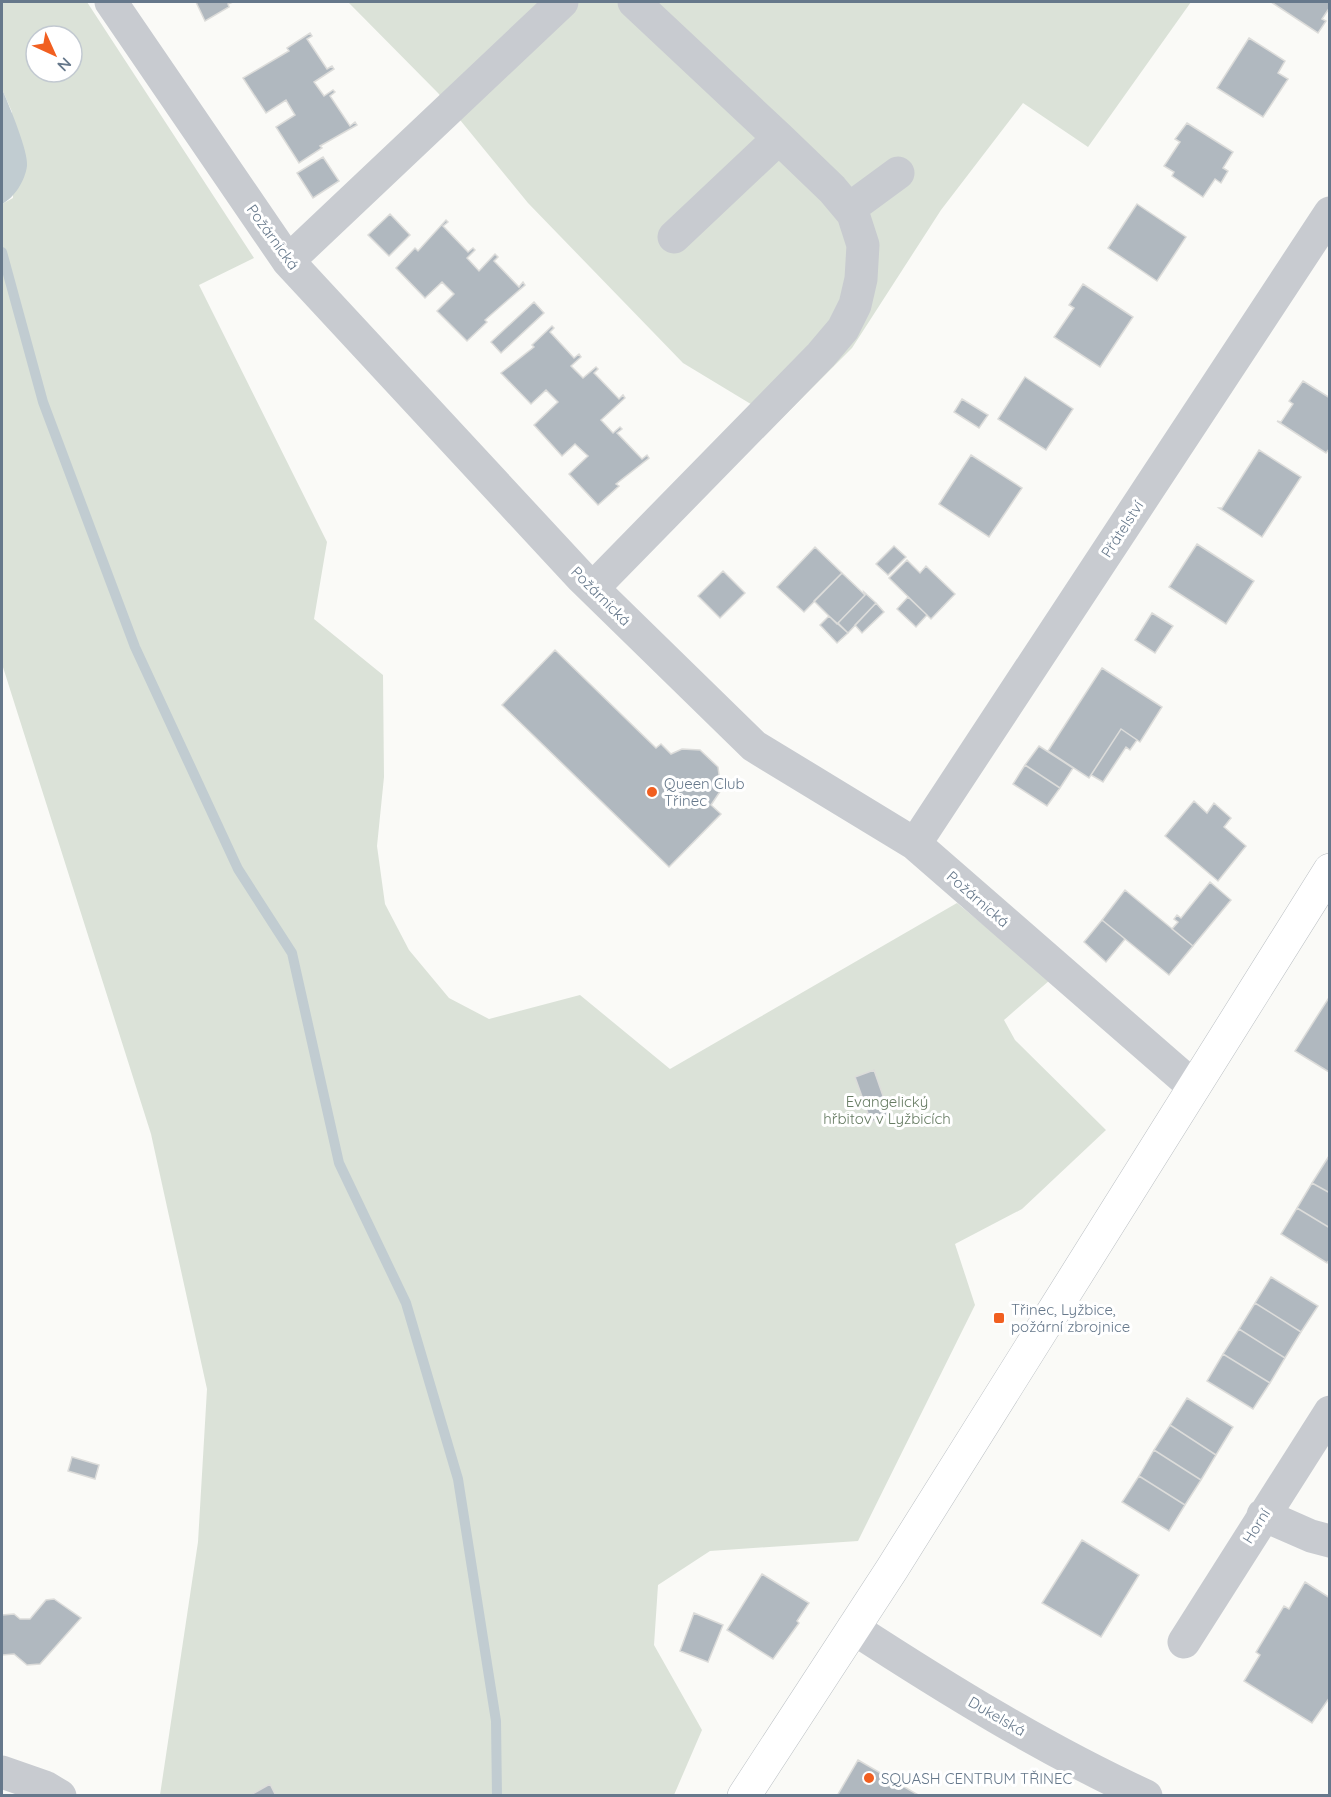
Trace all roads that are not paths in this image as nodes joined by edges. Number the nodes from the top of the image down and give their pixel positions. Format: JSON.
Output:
{"nodes":[{"id":1,"x":111,"y":2,"type":"edge"},
{"id":2,"x":562,"y":2,"type":"edge"},
{"id":3,"x":634,"y":2,"type":"edge"},
{"id":4,"x":779,"y":138,"type":"junction"},
{"id":5,"x":898,"y":173,"type":"dead end"},
{"id":6,"x":849,"y":209,"type":"junction"},
{"id":7,"x":1329,"y":213,"type":"edge"},
{"id":8,"x":674,"y":237,"type":"dead end"},
{"id":9,"x":288,"y":261,"type":"junction"},
{"id":10,"x":592,"y":588,"type":"junction"},
{"id":11,"x":915,"y":844,"type":"junction"},
{"id":12,"x":1329,"y":870,"type":"edge"},
{"id":13,"x":1194,"y":1087,"type":"junction"},
{"id":14,"x":1329,"y":1412,"type":"edge"},
{"id":15,"x":1263,"y":1515,"type":"junction"},
{"id":16,"x":1329,"y":1541,"type":"edge"},
{"id":17,"x":853,"y":1628,"type":"junction"},
{"id":18,"x":1184,"y":1642,"type":"dead end"},
{"id":19,"x":2,"y":1772,"type":"edge"},
{"id":20,"x":60,"y":1796,"type":"edge"},
{"id":21,"x":744,"y":1796,"type":"edge"},
{"id":22,"x":1146,"y":1796,"type":"edge"}],
"edges":[{"from":1,"to":9,"type":"street","name":"Požárnická"},
{"from":2,"to":9,"type":"street"},
{"from":3,"to":4,"type":"street"},
{"from":4,"to":6,"type":"street"},
{"from":4,"to":8,"type":"street"},
{"from":5,"to":6,"type":"street"},
{"from":6,"to":10,"type":"street"},
{"from":7,"to":11,"type":"street","name":"Přátelství"},
{"from":9,"to":10,"type":"street","name":"Požárnická"},
{"from":10,"to":11,"type":"street","name":"Požárnická"},
{"from":11,"to":13,"type":"street","name":"Požárnická"},
{"from":12,"to":13,"type":"main road"},
{"from":13,"to":17,"type":"main road"},
{"from":14,"to":15,"type":"street","name":"Horní"},
{"from":15,"to":16,"type":"street"},
{"from":15,"to":18,"type":"street","name":"Horní"},
{"from":17,"to":21,"type":"main road"},
{"from":17,"to":22,"type":"street","name":"Dukelská"},
{"from":19,"to":20,"type":"street"}]}
